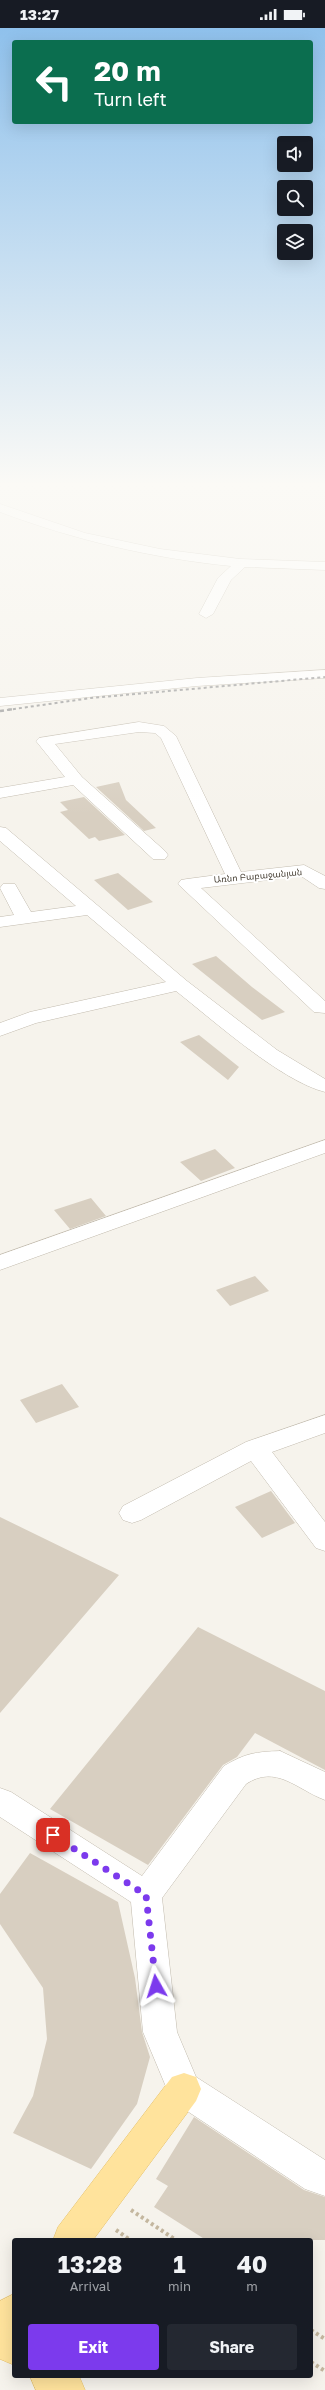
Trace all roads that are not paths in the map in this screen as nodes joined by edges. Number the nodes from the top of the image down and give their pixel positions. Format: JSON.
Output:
{"nodes":[{"id":1,"x":216,"y":594,"type":"edge"},
{"id":2,"x":206,"y":614,"type":"dead end"},
{"id":3,"x":325,"y":674,"type":"edge"},
{"id":4,"x":0,"y":702,"type":"edge"},
{"id":5,"x":76,"y":780,"type":"junction"},
{"id":6,"x":0,"y":793,"type":"edge"},
{"id":7,"x":0,"y":832,"type":"edge"},
{"id":8,"x":159,"y":855,"type":"dead end"},
{"id":9,"x":234,"y":877,"type":"junction"},
{"id":10,"x":325,"y":884,"type":"edge"},
{"id":11,"x":9,"y":888,"type":"dead end"},
{"id":12,"x":93,"y":909,"type":"junction"},
{"id":13,"x":25,"y":919,"type":"junction"},
{"id":14,"x":0,"y":922,"type":"edge"},
{"id":15,"x":180,"y":985,"type":"junction"},
{"id":16,"x":321,"y":1008,"type":"dead end"},
{"id":17,"x":0,"y":1030,"type":"edge"},
{"id":18,"x":325,"y":1086,"type":"edge"},
{"id":19,"x":325,"y":1146,"type":"edge"},
{"id":20,"x":0,"y":1263,"type":"edge"},
{"id":21,"x":325,"y":1424,"type":"edge"},
{"id":22,"x":255,"y":1448,"type":"junction"},
{"id":23,"x":132,"y":1513,"type":"dead end"},
{"id":24,"x":325,"y":1541,"type":"edge"},
{"id":25,"x":325,"y":1787,"type":"edge"},
{"id":26,"x":0,"y":1801,"type":"edge"},
{"id":27,"x":146,"y":1895,"type":"junction"},
{"id":28,"x":184,"y":2088,"type":"junction"},
{"id":29,"x":325,"y":2178,"type":"edge"},
{"id":30,"x":73,"y":2238,"type":"edge"},
{"id":31,"x":12,"y":2316,"type":"edge"},
{"id":32,"x":0,"y":2331,"type":"edge"},
{"id":33,"x":0,"y":2334,"type":"edge"},
{"id":34,"x":12,"y":2344,"type":"edge"},
{"id":35,"x":51,"y":2378,"type":"edge"},
{"id":36,"x":66,"y":2390,"type":"edge"}],
"edges":[{"from":1,"to":2,"type":"street"},
{"from":3,"to":4,"type":"street"},
{"from":5,"to":6,"type":"street"},
{"from":5,"to":8,"type":"street"},
{"from":5,"to":9,"type":"street"},
{"from":7,"to":12,"type":"street"},
{"from":9,"to":10,"type":"street","name":"Առնո Բաբաջանյան"},
{"from":9,"to":16,"type":"street","name":"Առնո Բաբաջանյան"},
{"from":11,"to":13,"type":"street"},
{"from":12,"to":13,"type":"street"},
{"from":12,"to":15,"type":"street"},
{"from":13,"to":14,"type":"street"},
{"from":15,"to":17,"type":"street"},
{"from":15,"to":18,"type":"street"},
{"from":19,"to":20,"type":"street"},
{"from":21,"to":22,"type":"street"},
{"from":22,"to":23,"type":"street"},
{"from":22,"to":24,"type":"street"},
{"from":25,"to":27,"type":"street"},
{"from":26,"to":27,"type":"street"},
{"from":27,"to":28,"type":"street"},
{"from":28,"to":29,"type":"street"},
{"from":28,"to":30,"type":"main road"},
{"from":31,"to":32,"type":"main road"},
{"from":33,"to":34,"type":"main road"},
{"from":35,"to":36,"type":"main road"}]}
